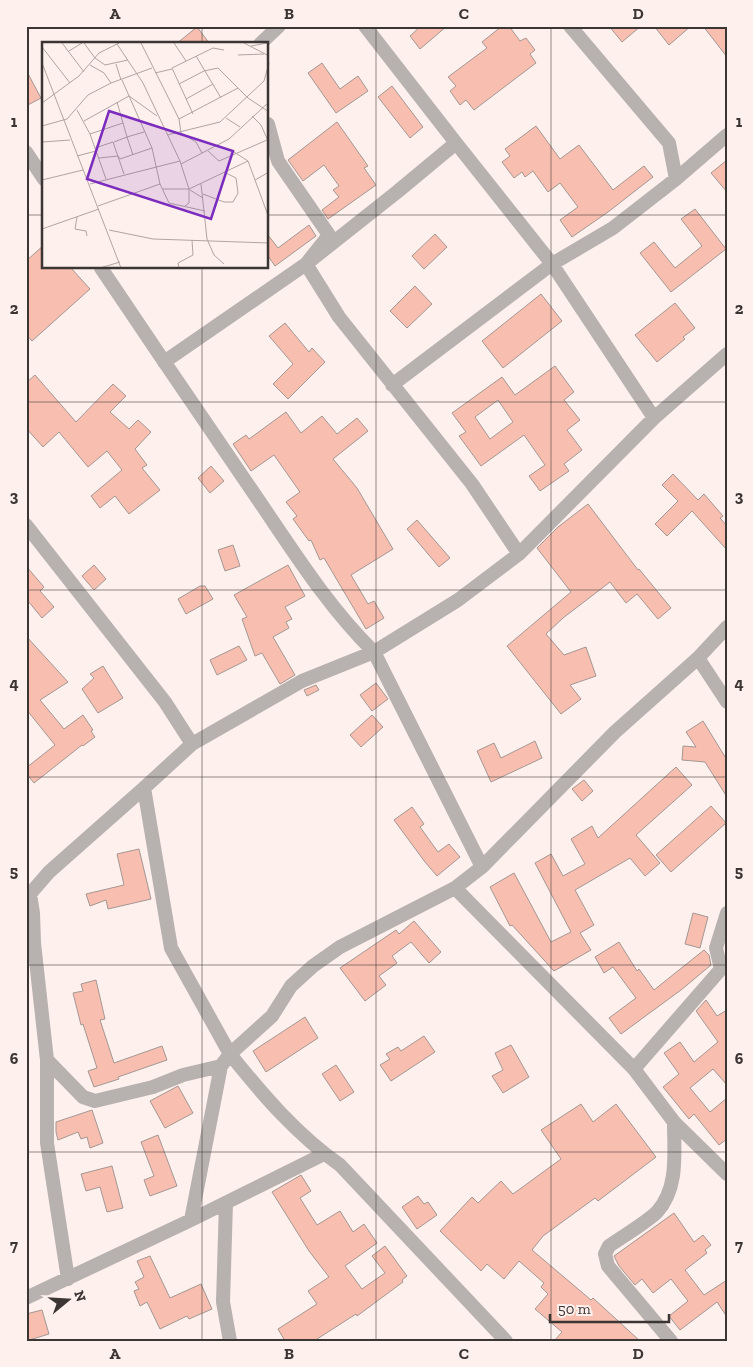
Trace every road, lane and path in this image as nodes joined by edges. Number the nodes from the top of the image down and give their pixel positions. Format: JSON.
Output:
{"nodes":[{"id":1,"x":279,"y":26,"type":"edge"},
{"id":2,"x":366,"y":26,"type":"edge"},
{"id":3,"x":570,"y":26,"type":"edge"},
{"id":4,"x":262,"y":42,"type":"edge"},
{"id":5,"x":269,"y":128,"type":"edge"},
{"id":6,"x":727,"y":136,"type":"edge"},
{"id":7,"x":456,"y":143,"type":"junction"},
{"id":8,"x":26,"y":152,"type":"edge"},
{"id":9,"x":42,"y":177,"type":"edge"},
{"id":10,"x":676,"y":179,"type":"junction"},
{"id":11,"x":306,"y":264,"type":"junction"},
{"id":12,"x":552,"y":264,"type":"junction"},
{"id":13,"x":102,"y":269,"type":"edge"},
{"id":14,"x":727,"y":354,"type":"edge"},
{"id":15,"x":164,"y":362,"type":"junction"},
{"id":16,"x":392,"y":385,"type":"junction"},
{"id":17,"x":654,"y":418,"type":"junction"},
{"id":18,"x":26,"y":525,"type":"edge"},
{"id":19,"x":519,"y":554,"type":"junction"},
{"id":20,"x":727,"y":627,"type":"edge"},
{"id":21,"x":374,"y":652,"type":"junction"},
{"id":22,"x":698,"y":658,"type":"junction"},
{"id":23,"x":727,"y":702,"type":"edge"},
{"id":24,"x":192,"y":744,"type":"junction"},
{"id":25,"x":144,"y":788,"type":"junction"},
{"id":26,"x":482,"y":867,"type":"junction"},
{"id":27,"x":455,"y":888,"type":"junction"},
{"id":28,"x":727,"y":913,"type":"edge"},
{"id":29,"x":230,"y":1054,"type":"junction"},
{"id":30,"x":47,"y":1060,"type":"junction"},
{"id":31,"x":221,"y":1066,"type":"junction"},
{"id":32,"x":634,"y":1069,"type":"junction"},
{"id":33,"x":674,"y":1122,"type":"junction"},
{"id":34,"x":324,"y":1154,"type":"junction"},
{"id":35,"x":727,"y":1174,"type":"edge"},
{"id":36,"x":226,"y":1203,"type":"junction"},
{"id":37,"x":191,"y":1220,"type":"junction"},
{"id":38,"x":68,"y":1279,"type":"junction"},
{"id":39,"x":26,"y":1298,"type":"edge"},
{"id":40,"x":230,"y":1341,"type":"edge"},
{"id":41,"x":506,"y":1341,"type":"edge"},
{"id":42,"x":671,"y":1341,"type":"edge"}],
"edges":[{"from":1,"to":4,"type":"street"},
{"from":2,"to":7,"type":"street"},
{"from":3,"to":10,"type":"street"},
{"from":5,"to":11,"type":"street"},
{"from":6,"to":10,"type":"street"},
{"from":7,"to":11,"type":"street"},
{"from":7,"to":12,"type":"street"},
{"from":8,"to":9,"type":"street"},
{"from":10,"to":12,"type":"street"},
{"from":11,"to":15,"type":"street"},
{"from":11,"to":16,"type":"street"},
{"from":12,"to":16,"type":"street"},
{"from":12,"to":17,"type":"street"},
{"from":13,"to":15,"type":"street"},
{"from":14,"to":17,"type":"street"},
{"from":15,"to":21,"type":"street"},
{"from":16,"to":19,"type":"street"},
{"from":17,"to":19,"type":"street"},
{"from":18,"to":24,"type":"street"},
{"from":19,"to":21,"type":"street"},
{"from":20,"to":22,"type":"street"},
{"from":21,"to":24,"type":"street"},
{"from":21,"to":26,"type":"street"},
{"from":22,"to":23,"type":"street"},
{"from":22,"to":26,"type":"street"},
{"from":24,"to":25,"type":"street"},
{"from":25,"to":29,"type":"street"},
{"from":25,"to":30,"type":"street"},
{"from":26,"to":27,"type":"street"},
{"from":27,"to":29,"type":"street"},
{"from":27,"to":32,"type":"street"},
{"from":28,"to":32,"type":"street"},
{"from":29,"to":31,"type":"street"},
{"from":29,"to":34,"type":"street"},
{"from":30,"to":31,"type":"street"},
{"from":30,"to":38,"type":"street"},
{"from":31,"to":37,"type":"street"},
{"from":32,"to":33,"type":"street"},
{"from":33,"to":35,"type":"street"},
{"from":33,"to":42,"type":"street"},
{"from":34,"to":36,"type":"street"},
{"from":34,"to":41,"type":"street"},
{"from":36,"to":37,"type":"street"},
{"from":36,"to":40,"type":"street"},
{"from":37,"to":38,"type":"street"},
{"from":38,"to":39,"type":"street"}]}
